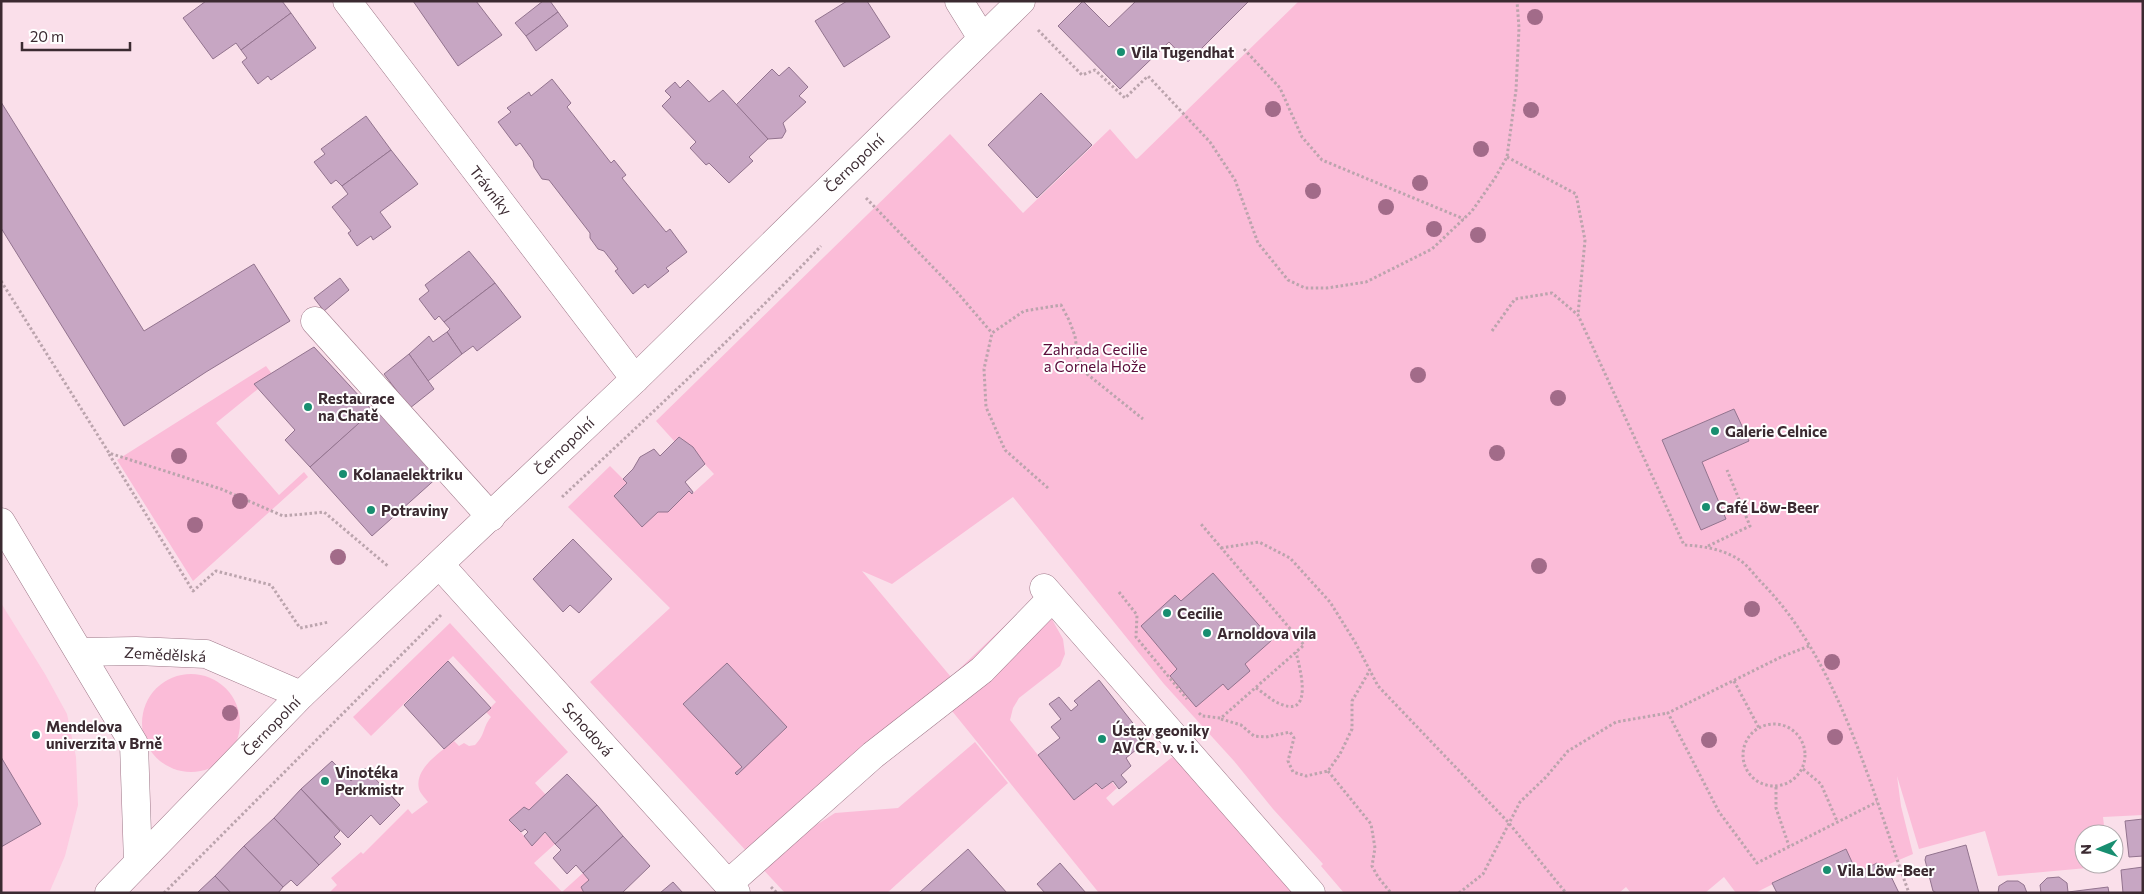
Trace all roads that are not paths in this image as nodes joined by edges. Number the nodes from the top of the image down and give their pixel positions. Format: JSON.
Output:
{"nodes":[{"id":1,"x":347,"y":1,"type":"edge"},
{"id":2,"x":959,"y":1,"type":"edge"},
{"id":3,"x":1020,"y":1,"type":"edge"},
{"id":4,"x":982,"y":38,"type":"junction"},
{"id":5,"x":315,"y":322,"type":"dead end"},
{"id":6,"x":635,"y":378,"type":"junction"},
{"id":7,"x":490,"y":517,"type":"junction"},
{"id":8,"x":1,"y":522,"type":"edge"},
{"id":9,"x":440,"y":565,"type":"junction"},
{"id":10,"x":81,"y":652,"type":"junction"},
{"id":11,"x":302,"y":695,"type":"junction"},
{"id":12,"x":138,"y":863,"type":"junction"},
{"id":13,"x":732,"y":888,"type":"edge"},
{"id":14,"x":109,"y":893,"type":"edge"},
{"id":15,"x":1311,"y":893,"type":"edge"}],
"edges":[{"from":1,"to":6,"type":"street","name":"Trávníky"},
{"from":2,"to":4,"type":"street"},
{"from":3,"to":4,"type":"street","name":"Černopolní"},
{"from":4,"to":6,"type":"street","name":"Černopolní"},
{"from":5,"to":7,"type":"street"},
{"from":6,"to":7,"type":"street","name":"Černopolní"},
{"from":7,"to":9,"type":"street","name":"Černopolní"},
{"from":8,"to":10,"type":"street"},
{"from":9,"to":11,"type":"street","name":"Černopolní"},
{"from":9,"to":13,"type":"street","name":"Schodová"},
{"from":10,"to":11,"type":"street","name":"Zemědělská"},
{"from":10,"to":12,"type":"street"},
{"from":11,"to":12,"type":"street","name":"Černopolní"},
{"from":12,"to":14,"type":"street","name":"Černopolní"},
{"from":13,"to":15,"type":"street"}]}
